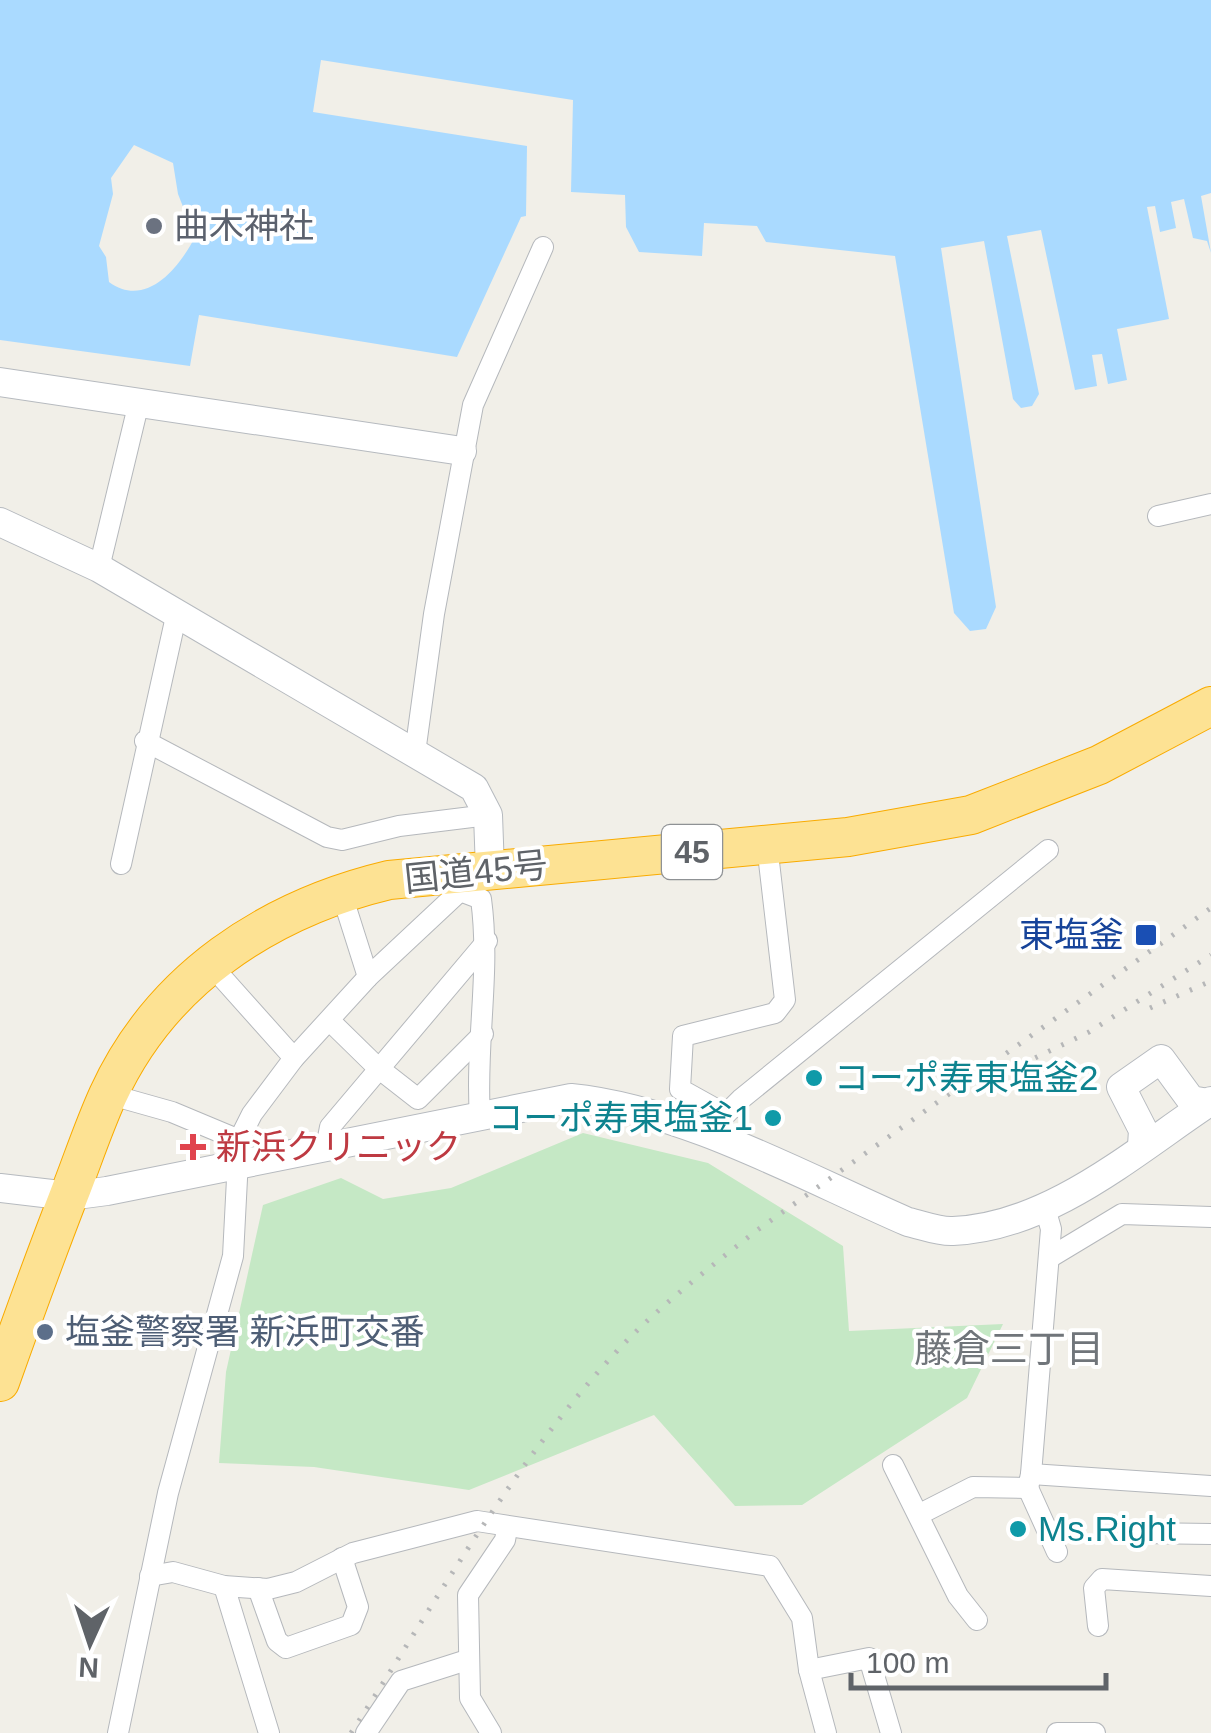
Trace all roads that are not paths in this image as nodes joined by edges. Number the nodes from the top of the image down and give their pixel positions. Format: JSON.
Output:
{"nodes":[{"id":1,"x":543,"y":247,"type":"dead end"},
{"id":2,"x":0,"y":382,"type":"edge"},
{"id":3,"x":139,"y":402,"type":"junction"},
{"id":4,"x":462,"y":451,"type":"junction"},
{"id":5,"x":1211,"y":504,"type":"edge"},
{"id":6,"x":1158,"y":516,"type":"dead end"},
{"id":7,"x":0,"y":522,"type":"edge"},
{"id":8,"x":100,"y":568,"type":"junction"},
{"id":9,"x":177,"y":612,"type":"junction"},
{"id":10,"x":1211,"y":706,"type":"edge"},
{"id":11,"x":145,"y":741,"type":"junction"},
{"id":12,"x":415,"y":753,"type":"junction"},
{"id":13,"x":488,"y":815,"type":"junction"},
{"id":14,"x":767,"y":845,"type":"junction"},
{"id":15,"x":1048,"y":850,"type":"dead end"},
{"id":16,"x":121,"y":864,"type":"dead end"},
{"id":17,"x":469,"y":878,"type":"junction"},
{"id":18,"x":341,"y":892,"type":"junction"},
{"id":19,"x":486,"y":941,"type":"junction"},
{"id":20,"x":210,"y":964,"type":"junction"},
{"id":21,"x":368,"y":977,"type":"junction"},
{"id":22,"x":330,"y":1021,"type":"junction"},
{"id":23,"x":483,"y":1034,"type":"junction"},
{"id":24,"x":294,"y":1058,"type":"junction"},
{"id":25,"x":377,"y":1068,"type":"junction"},
{"id":26,"x":108,"y":1094,"type":"junction"},
{"id":27,"x":1210,"y":1102,"type":"edge"},
{"id":28,"x":725,"y":1114,"type":"junction"},
{"id":29,"x":480,"y":1116,"type":"junction"},
{"id":30,"x":705,"y":1134,"type":"junction"},
{"id":31,"x":1142,"y":1146,"type":"junction"},
{"id":32,"x":326,"y":1148,"type":"junction"},
{"id":33,"x":238,"y":1153,"type":"junction"},
{"id":34,"x":0,"y":1188,"type":"edge"},
{"id":35,"x":69,"y":1196,"type":"junction"},
{"id":36,"x":1045,"y":1208,"type":"junction"},
{"id":37,"x":1211,"y":1217,"type":"edge"},
{"id":38,"x":1049,"y":1258,"type":"junction"},
{"id":39,"x":0,"y":1382,"type":"edge"},
{"id":40,"x":893,"y":1465,"type":"dead end"},
{"id":41,"x":1030,"y":1481,"type":"junction"},
{"id":42,"x":1211,"y":1486,"type":"edge"},
{"id":43,"x":920,"y":1514,"type":"junction"},
{"id":44,"x":508,"y":1530,"type":"junction"},
{"id":45,"x":1140,"y":1533,"type":"dead end"},
{"id":46,"x":1211,"y":1534,"type":"edge"},
{"id":47,"x":1057,"y":1552,"type":"dead end"},
{"id":48,"x":342,"y":1558,"type":"junction"},
{"id":49,"x":150,"y":1576,"type":"junction"},
{"id":50,"x":224,"y":1586,"type":"junction"},
{"id":51,"x":1211,"y":1586,"type":"edge"},
{"id":52,"x":258,"y":1588,"type":"junction"},
{"id":53,"x":977,"y":1620,"type":"dead end"},
{"id":54,"x":1098,"y":1626,"type":"dead end"},
{"id":55,"x":467,"y":1660,"type":"junction"},
{"id":56,"x":809,"y":1670,"type":"junction"},
{"id":57,"x":118,"y":1733,"type":"edge"},
{"id":58,"x":269,"y":1733,"type":"edge"},
{"id":59,"x":366,"y":1733,"type":"edge"},
{"id":60,"x":490,"y":1733,"type":"edge"},
{"id":61,"x":826,"y":1733,"type":"edge"},
{"id":62,"x":891,"y":1733,"type":"edge"},
{"id":63,"x":1058,"y":1733,"type":"edge"},
{"id":64,"x":1095,"y":1733,"type":"edge"}],
"edges":[{"from":1,"to":4,"type":"street"},
{"from":2,"to":3,"type":"street"},
{"from":3,"to":4,"type":"street"},
{"from":3,"to":8,"type":"street"},
{"from":4,"to":12,"type":"street"},
{"from":5,"to":6,"type":"street"},
{"from":7,"to":8,"type":"street"},
{"from":8,"to":9,"type":"street"},
{"from":9,"to":11,"type":"street"},
{"from":9,"to":12,"type":"street"},
{"from":10,"to":14,"type":"highway","name":"国道45号","number":"45"},
{"from":11,"to":13,"type":"street"},
{"from":11,"to":16,"type":"street"},
{"from":12,"to":13,"type":"street"},
{"from":13,"to":17,"type":"street"},
{"from":14,"to":17,"type":"highway","name":"国道45号","number":"45"},
{"from":14,"to":28,"type":"street"},
{"from":15,"to":28,"type":"street"},
{"from":17,"to":18,"type":"highway","name":"国道45号","number":"45"},
{"from":17,"to":19,"type":"street"},
{"from":17,"to":21,"type":"street"},
{"from":18,"to":20,"type":"highway","name":"国道45号","number":"45"},
{"from":18,"to":21,"type":"street"},
{"from":19,"to":23,"type":"street"},
{"from":19,"to":25,"type":"street"},
{"from":20,"to":24,"type":"street"},
{"from":20,"to":26,"type":"highway","name":"国道45号","number":"45"},
{"from":21,"to":22,"type":"street"},
{"from":22,"to":24,"type":"street"},
{"from":22,"to":25,"type":"street"},
{"from":23,"to":25,"type":"street"},
{"from":23,"to":29,"type":"street"},
{"from":24,"to":33,"type":"street"},
{"from":25,"to":32,"type":"street"},
{"from":26,"to":33,"type":"street"},
{"from":26,"to":35,"type":"highway","name":"国道45号","number":"45"},
{"from":27,"to":31,"type":"street"},
{"from":27,"to":31,"type":"street"},
{"from":28,"to":30,"type":"street"},
{"from":29,"to":30,"type":"street"},
{"from":29,"to":32,"type":"street"},
{"from":30,"to":36,"type":"street"},
{"from":31,"to":36,"type":"street"},
{"from":32,"to":33,"type":"street"},
{"from":33,"to":35,"type":"street"},
{"from":33,"to":49,"type":"street"},
{"from":34,"to":35,"type":"street"},
{"from":35,"to":39,"type":"highway","name":"国道45号","number":"45"},
{"from":36,"to":38,"type":"street"},
{"from":37,"to":38,"type":"street"},
{"from":38,"to":41,"type":"street"},
{"from":40,"to":43,"type":"street"},
{"from":41,"to":42,"type":"street"},
{"from":41,"to":43,"type":"street"},
{"from":41,"to":47,"type":"street"},
{"from":43,"to":53,"type":"street"},
{"from":44,"to":48,"type":"street"},
{"from":44,"to":55,"type":"street"},
{"from":44,"to":56,"type":"street"},
{"from":45,"to":46,"type":"street"},
{"from":48,"to":52,"type":"street"},
{"from":48,"to":52,"type":"street"},
{"from":49,"to":50,"type":"street"},
{"from":49,"to":57,"type":"street"},
{"from":50,"to":52,"type":"street"},
{"from":50,"to":58,"type":"street"},
{"from":51,"to":54,"type":"street"},
{"from":55,"to":59,"type":"street"},
{"from":55,"to":60,"type":"street"},
{"from":56,"to":61,"type":"street"},
{"from":56,"to":62,"type":"street"},
{"from":63,"to":64,"type":"street"}]}
